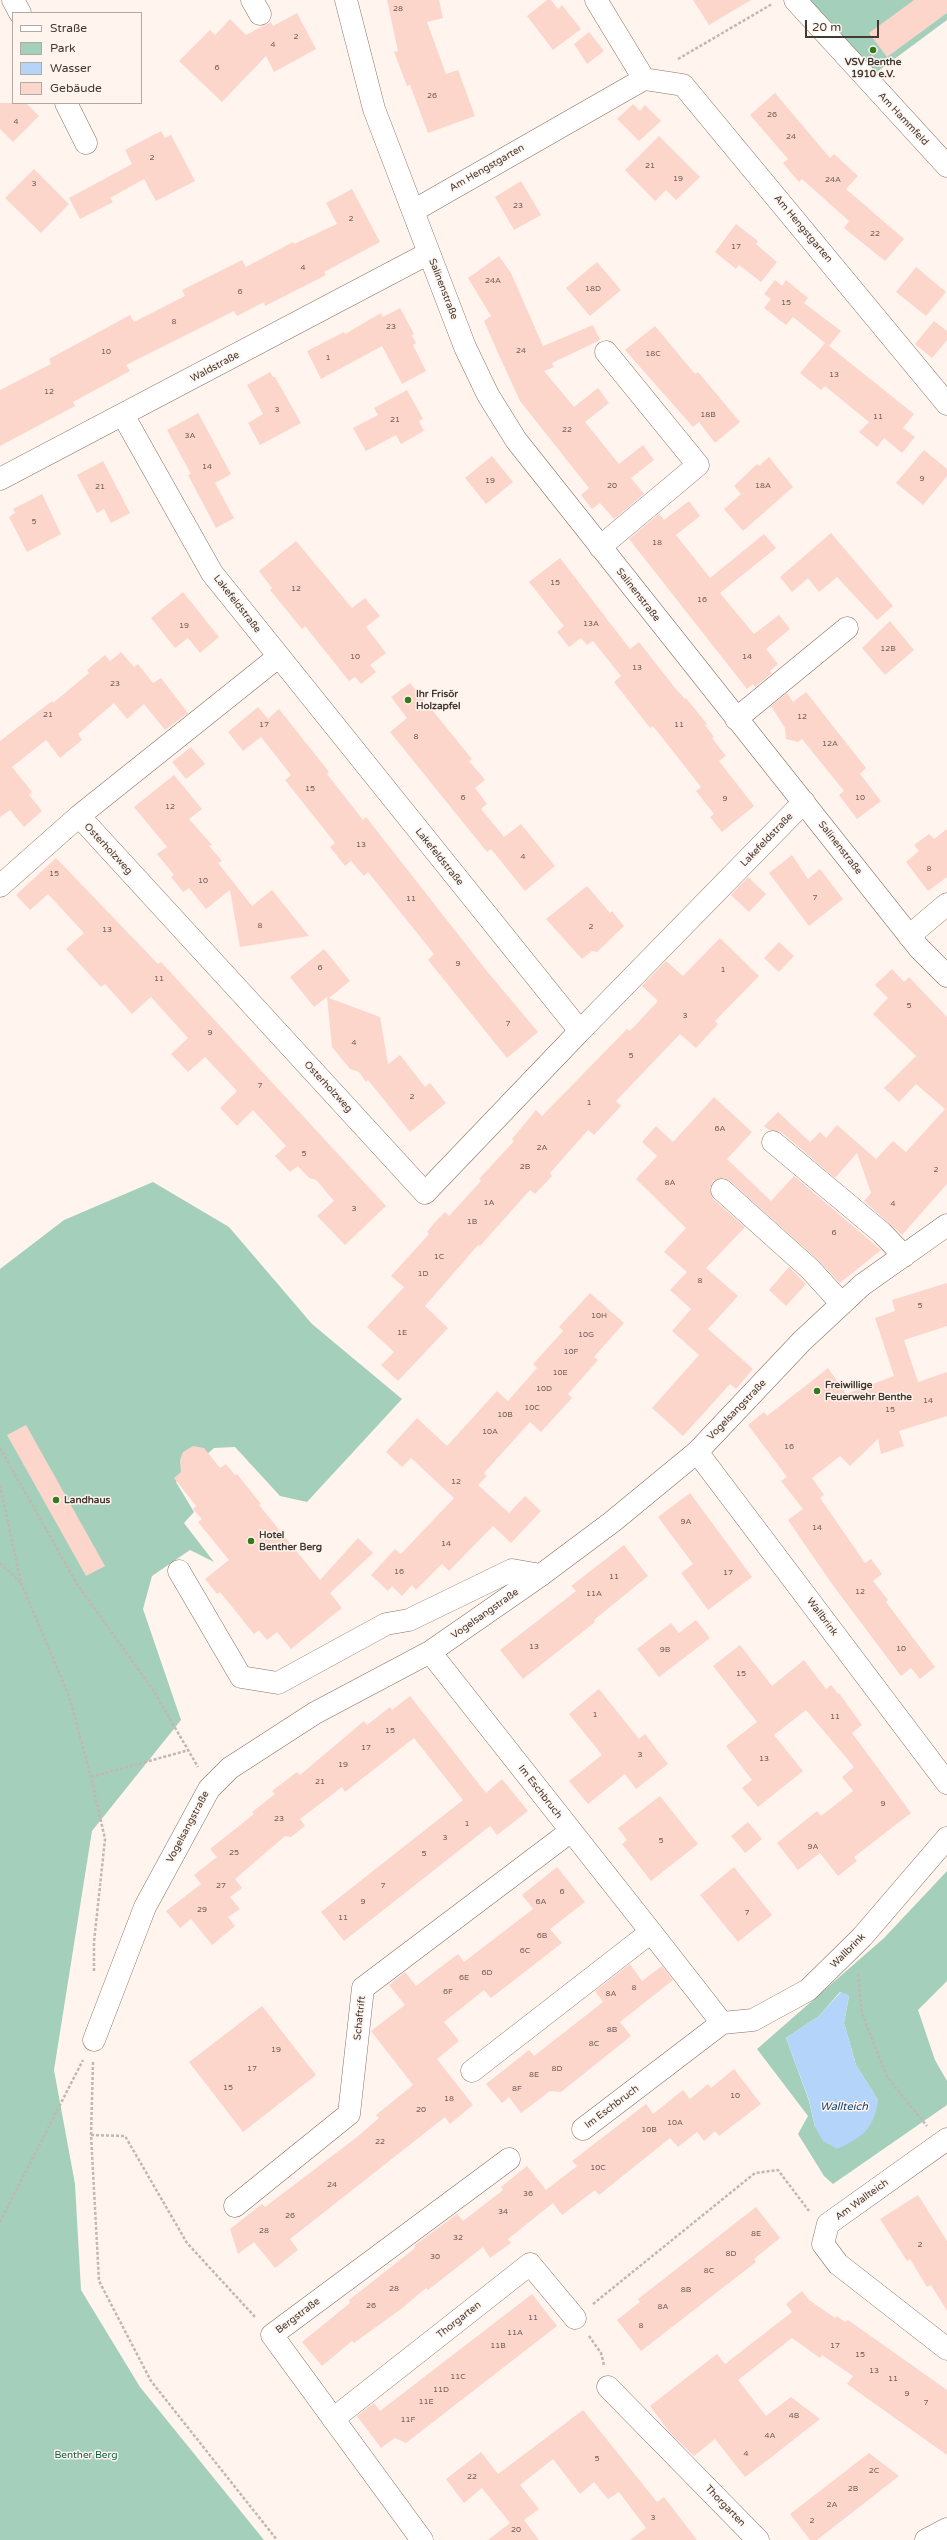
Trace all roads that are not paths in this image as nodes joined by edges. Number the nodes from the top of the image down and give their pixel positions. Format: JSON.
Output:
{"nodes":[{"id":1,"x":13,"y":0,"type":"edge"},
{"id":2,"x":346,"y":0,"type":"edge"},
{"id":3,"x":596,"y":0,"type":"edge"},
{"id":4,"x":795,"y":0,"type":"edge"},
{"id":5,"x":19,"y":12,"type":"edge"},
{"id":6,"x":644,"y":79,"type":"junction"},
{"id":7,"x":66,"y":104,"type":"edge"},
{"id":8,"x":86,"y":143,"type":"dead end"},
{"id":9,"x":947,"y":166,"type":"edge"},
{"id":10,"x":413,"y":210,"type":"junction"},
{"id":11,"x":429,"y":254,"type":"junction"},
{"id":12,"x":606,"y":352,"type":"dead end"},
{"id":13,"x":947,"y":404,"type":"edge"},
{"id":14,"x":124,"y":415,"type":"junction"},
{"id":15,"x":0,"y":479,"type":"edge"},
{"id":16,"x":600,"y":547,"type":"junction"},
{"id":17,"x":847,"y":628,"type":"dead end"},
{"id":18,"x":278,"y":657,"type":"junction"},
{"id":19,"x":736,"y":719,"type":"junction"},
{"id":20,"x":804,"y":802,"type":"junction"},
{"id":21,"x":79,"y":816,"type":"junction"},
{"id":22,"x":0,"y":886,"type":"edge"},
{"id":23,"x":947,"y":904,"type":"edge"},
{"id":24,"x":909,"y":936,"type":"junction"},
{"id":25,"x":947,"y":976,"type":"edge"},
{"id":26,"x":580,"y":1031,"type":"junction"},
{"id":27,"x":773,"y":1142,"type":"dead end"},
{"id":28,"x":722,"y":1190,"type":"dead end"},
{"id":29,"x":947,"y":1225,"type":"edge"},
{"id":30,"x":904,"y":1256,"type":"junction"},
{"id":31,"x":842,"y":1304,"type":"junction"},
{"id":32,"x":697,"y":1452,"type":"junction"},
{"id":33,"x":179,"y":1571,"type":"dead end"},
{"id":34,"x":541,"y":1575,"type":"junction"},
{"id":35,"x":430,"y":1652,"type":"junction"},
{"id":36,"x":947,"y":1783,"type":"edge"},
{"id":37,"x":571,"y":1831,"type":"junction"},
{"id":38,"x":947,"y":1838,"type":"edge"},
{"id":39,"x":650,"y":1932,"type":"junction"},
{"id":40,"x":722,"y":2023,"type":"junction"},
{"id":41,"x":94,"y":2040,"type":"road end"},
{"id":42,"x":472,"y":2071,"type":"dead end"},
{"id":43,"x":583,"y":2129,"type":"dead end"},
{"id":44,"x":947,"y":2138,"type":"edge"},
{"id":45,"x":509,"y":2159,"type":"dead end"},
{"id":46,"x":235,"y":2206,"type":"dead end"},
{"id":47,"x":575,"y":2318,"type":"road end"},
{"id":48,"x":947,"y":2349,"type":"edge"},
{"id":49,"x":608,"y":2387,"type":"road end"},
{"id":50,"x":333,"y":2419,"type":"junction"},
{"id":51,"x":947,"y":2529,"type":"edge"},
{"id":52,"x":422,"y":2540,"type":"edge"},
{"id":53,"x":758,"y":2540,"type":"edge"},
{"id":54,"x":926,"y":2540,"type":"edge"}],
"edges":[{"from":1,"to":5,"type":"street"},
{"from":2,"to":10,"type":"street","name":"Salinenstraße"},
{"from":3,"to":6,"type":"street"},
{"from":4,"to":9,"type":"street","name":"Am Hammfeld"},
{"from":6,"to":10,"type":"street","name":"Am Hengstgarten"},
{"from":6,"to":13,"type":"street","name":"Am Hengstgarten"},
{"from":7,"to":8,"type":"street"},
{"from":10,"to":11,"type":"street","name":"Salinenstraße"},
{"from":11,"to":14,"type":"street","name":"Waldstraße"},
{"from":11,"to":16,"type":"street","name":"Salinenstraße"},
{"from":12,"to":16,"type":"street"},
{"from":14,"to":15,"type":"street","name":"Waldstraße"},
{"from":14,"to":18,"type":"street","name":"Lakefeldstraße"},
{"from":16,"to":19,"type":"street","name":"Salinenstraße"},
{"from":17,"to":19,"type":"street"},
{"from":18,"to":21,"type":"street","name":"Osterholzweg"},
{"from":18,"to":26,"type":"street","name":"Lakefeldstraße"},
{"from":19,"to":20,"type":"street","name":"Salinenstraße"},
{"from":20,"to":24,"type":"street","name":"Salinenstraße"},
{"from":20,"to":26,"type":"street","name":"Lakefeldstraße"},
{"from":21,"to":22,"type":"street","name":"Osterholzweg"},
{"from":21,"to":26,"type":"street","name":"Osterholzweg"},
{"from":23,"to":24,"type":"street"},
{"from":24,"to":25,"type":"street","name":"Salinenstraße"},
{"from":27,"to":30,"type":"street"},
{"from":28,"to":31,"type":"street"},
{"from":29,"to":30,"type":"street","name":"Vogelsangstraße"},
{"from":30,"to":31,"type":"street","name":"Vogelsangstraße"},
{"from":31,"to":32,"type":"street","name":"Vogelsangstraße"},
{"from":32,"to":34,"type":"street","name":"Vogelsangstraße"},
{"from":32,"to":36,"type":"street","name":"Wallbrink"},
{"from":33,"to":34,"type":"street"},
{"from":34,"to":35,"type":"street","name":"Vogelsangstraße"},
{"from":35,"to":37,"type":"street","name":"Im Eschbruch"},
{"from":35,"to":41,"type":"street","name":"Vogelsangstraße"},
{"from":37,"to":39,"type":"street","name":"Im Eschbruch"},
{"from":37,"to":46,"type":"street","name":"Schaftrift"},
{"from":38,"to":40,"type":"street","name":"Wallbrink"},
{"from":39,"to":40,"type":"street","name":"Im Eschbruch"},
{"from":39,"to":42,"type":"street"},
{"from":40,"to":43,"type":"street","name":"Im Eschbruch"},
{"from":44,"to":48,"type":"street","name":"Am Wallteich"},
{"from":45,"to":50,"type":"street","name":"Bergstraße"},
{"from":47,"to":50,"type":"street","name":"Thorgarten"},
{"from":49,"to":53,"type":"street","name":"Thorgarten"},
{"from":50,"to":52,"type":"street","name":"Bergstraße"},
{"from":51,"to":54,"type":"street"}]}
